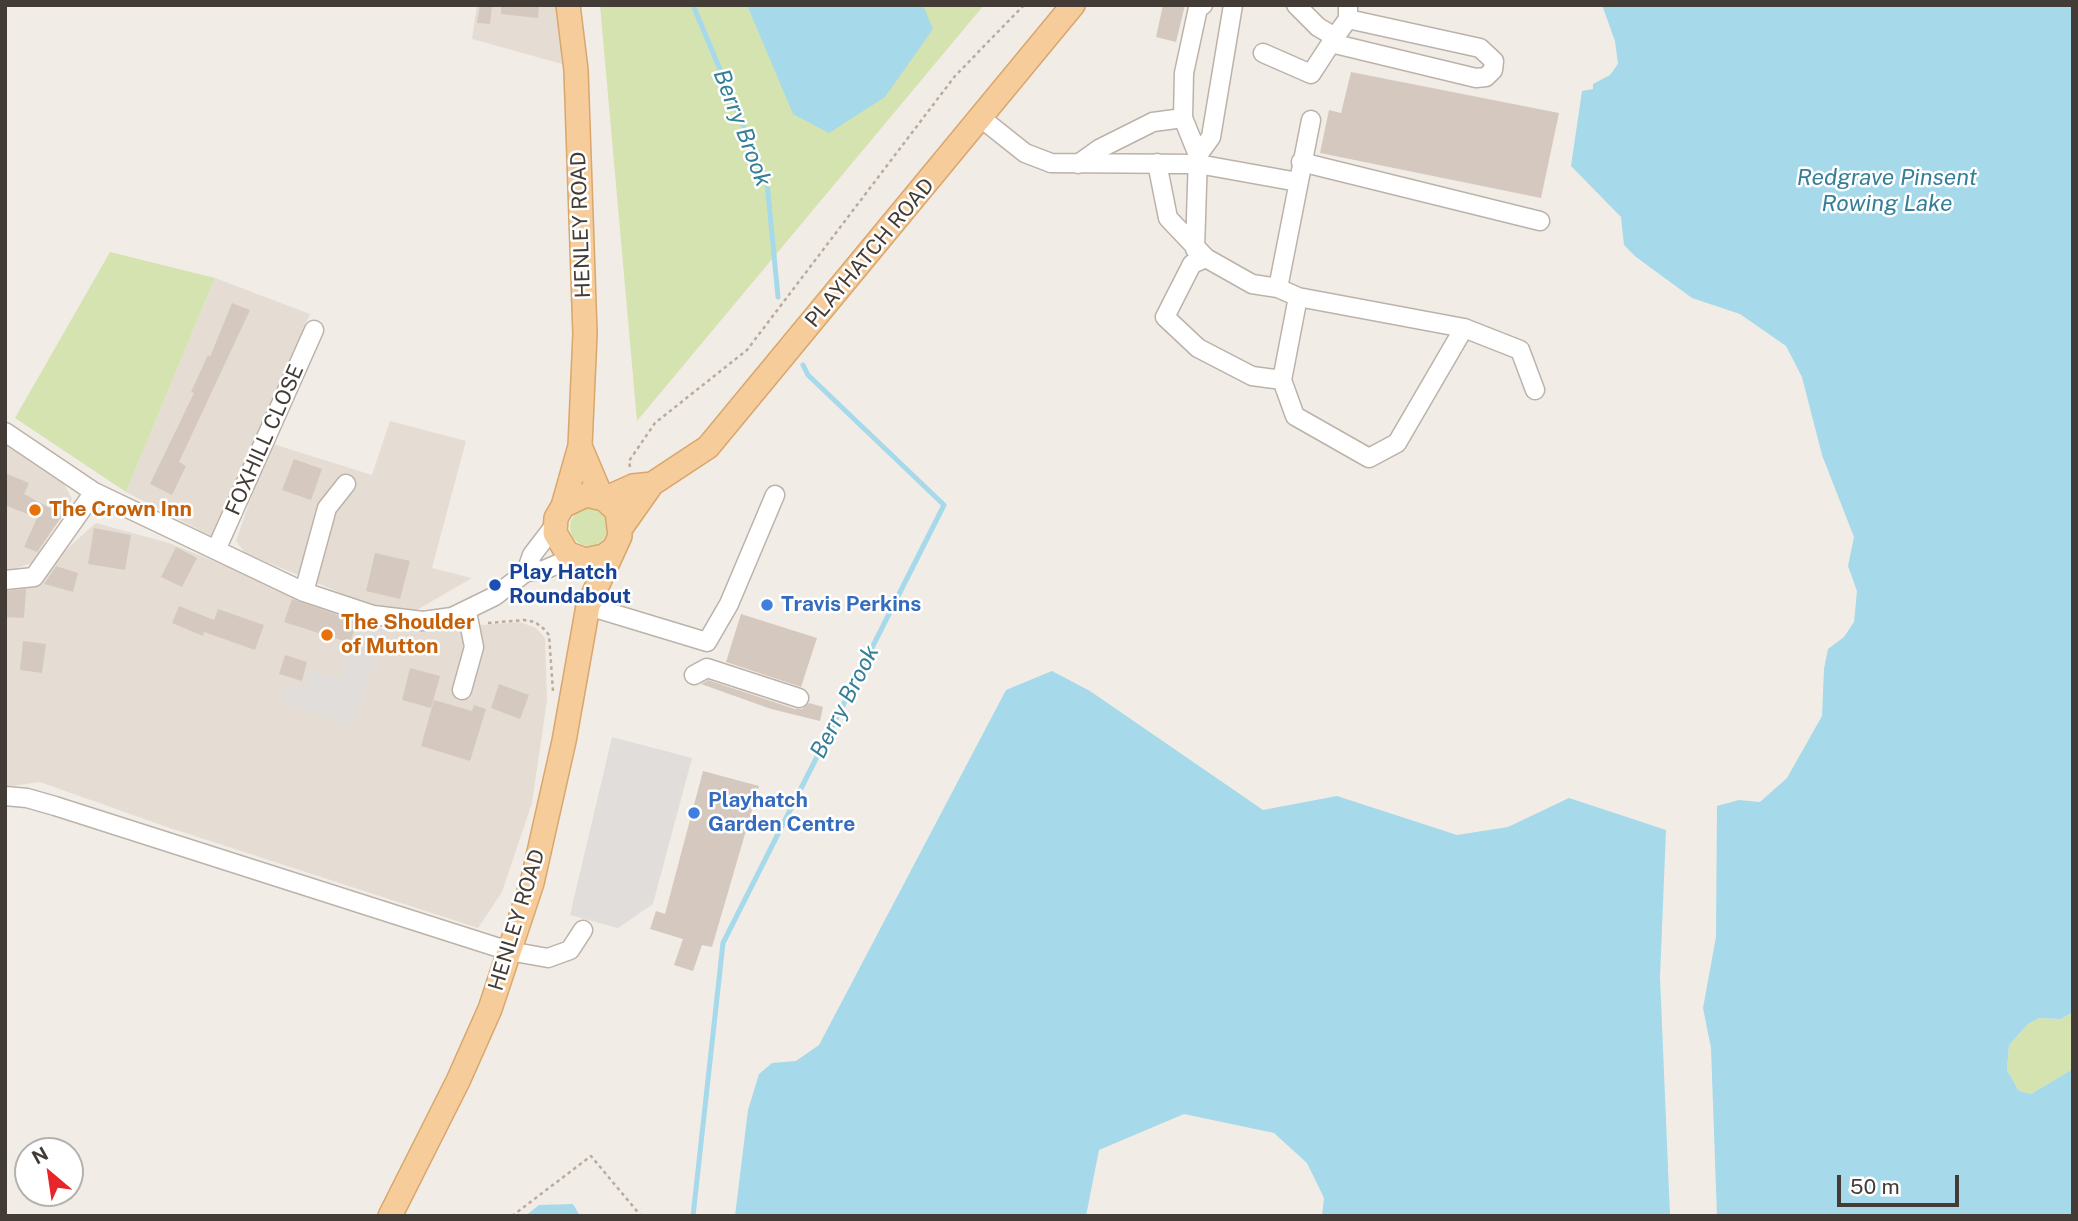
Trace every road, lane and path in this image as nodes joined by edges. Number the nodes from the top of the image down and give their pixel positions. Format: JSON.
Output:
{"nodes":[{"id":1,"x":568,"y":5,"type":"edge"},
{"id":2,"x":1024,"y":5,"type":"edge"},
{"id":3,"x":1073,"y":5,"type":"edge"},
{"id":4,"x":1203,"y":5,"type":"edge"},
{"id":5,"x":1233,"y":5,"type":"edge"},
{"id":6,"x":1296,"y":5,"type":"edge"},
{"id":7,"x":1348,"y":12,"type":"edge"},
{"id":8,"x":1333,"y":40,"type":"junction"},
{"id":9,"x":1263,"y":53,"type":"dead end"},
{"id":10,"x":981,"y":118,"type":"junction"},
{"id":11,"x":1183,"y":118,"type":"junction"},
{"id":12,"x":1311,"y":120,"type":"dead end"},
{"id":13,"x":1198,"y":159,"type":"junction"},
{"id":14,"x":1301,"y":162,"type":"junction"},
{"id":15,"x":1157,"y":163,"type":"junction"},
{"id":16,"x":1078,"y":164,"type":"junction"},
{"id":17,"x":1298,"y":182,"type":"junction"},
{"id":18,"x":1540,"y":221,"type":"dead end"},
{"id":19,"x":1201,"y":254,"type":"junction"},
{"id":20,"x":1278,"y":288,"type":"junction"},
{"id":21,"x":1298,"y":297,"type":"junction"},
{"id":22,"x":1464,"y":328,"type":"junction"},
{"id":23,"x":314,"y":330,"type":"dead end"},
{"id":24,"x":1282,"y":380,"type":"junction"},
{"id":25,"x":1535,"y":390,"type":"dead end"},
{"id":26,"x":5,"y":432,"type":"edge"},
{"id":27,"x":580,"y":446,"type":"junction"},
{"id":28,"x":346,"y":484,"type":"dead end"},
{"id":29,"x":642,"y":485,"type":"junction"},
{"id":30,"x":94,"y":492,"type":"junction"},
{"id":31,"x":775,"y":495,"type":"dead end"},
{"id":32,"x":603,"y":498,"type":"junction"},
{"id":33,"x":559,"y":515,"type":"junction"},
{"id":34,"x":621,"y":528,"type":"junction"},
{"id":35,"x":216,"y":550,"type":"junction"},
{"id":36,"x":612,"y":551,"type":"junction"},
{"id":37,"x":575,"y":558,"type":"junction"},
{"id":38,"x":526,"y":572,"type":"junction"},
{"id":39,"x":5,"y":580,"type":"edge"},
{"id":40,"x":303,"y":592,"type":"junction"},
{"id":41,"x":588,"y":606,"type":"junction"},
{"id":42,"x":469,"y":618,"type":"junction"},
{"id":43,"x":694,"y":675,"type":"dead end"},
{"id":44,"x":462,"y":690,"type":"dead end"},
{"id":45,"x":799,"y":698,"type":"dead end"},
{"id":46,"x":568,"y":715,"type":"junction"},
{"id":47,"x":5,"y":796,"type":"edge"},
{"id":48,"x":583,"y":930,"type":"dead end"},
{"id":49,"x":509,"y":950,"type":"junction"},
{"id":50,"x":390,"y":1216,"type":"edge"},
{"id":51,"x":512,"y":1216,"type":"edge"},
{"id":52,"x":641,"y":1216,"type":"edge"}],
"edges":[{"from":1,"to":27,"type":"main road","name":"HENLEY ROAD"},
{"from":2,"to":29,"type":"path"},
{"from":3,"to":10,"type":"main road","name":"PLAYHATCH ROAD"},
{"from":4,"to":11,"type":"street"},
{"from":5,"to":13,"type":"street"},
{"from":6,"to":8,"type":"street"},
{"from":7,"to":8,"type":"street"},
{"from":7,"to":8,"type":"street"},
{"from":8,"to":9,"type":"street"},
{"from":10,"to":16,"type":"street"},
{"from":10,"to":29,"type":"main road","name":"PLAYHATCH ROAD"},
{"from":11,"to":13,"type":"street"},
{"from":11,"to":16,"type":"street"},
{"from":12,"to":14,"type":"street"},
{"from":13,"to":15,"type":"street"},
{"from":13,"to":17,"type":"street"},
{"from":13,"to":19,"type":"street"},
{"from":14,"to":17,"type":"street"},
{"from":14,"to":18,"type":"street"},
{"from":15,"to":16,"type":"street"},
{"from":15,"to":19,"type":"street"},
{"from":17,"to":20,"type":"street"},
{"from":19,"to":20,"type":"street"},
{"from":19,"to":24,"type":"street"},
{"from":20,"to":21,"type":"street"},
{"from":21,"to":22,"type":"street"},
{"from":21,"to":24,"type":"street"},
{"from":22,"to":24,"type":"street"},
{"from":22,"to":25,"type":"street"},
{"from":23,"to":35,"type":"street","name":"FOXHILL CLOSE"},
{"from":26,"to":30,"type":"street"},
{"from":27,"to":32,"type":"main road","name":"HENLEY ROAD"},
{"from":27,"to":33,"type":"main road","name":"HENLEY ROAD"},
{"from":28,"to":40,"type":"street"},
{"from":29,"to":32,"type":"main road","name":"PLAYHATCH ROAD"},
{"from":29,"to":34,"type":"main road","name":"PLAYHATCH ROAD"},
{"from":30,"to":35,"type":"street"},
{"from":30,"to":39,"type":"street"},
{"from":31,"to":41,"type":"street"},
{"from":32,"to":33,"type":"main road"},
{"from":32,"to":34,"type":"main road"},
{"from":33,"to":37,"type":"main road"},
{"from":33,"to":38,"type":"street"},
{"from":34,"to":36,"type":"main road"},
{"from":35,"to":40,"type":"street"},
{"from":36,"to":37,"type":"main road"},
{"from":36,"to":41,"type":"main road","name":"HENLEY ROAD"},
{"from":37,"to":38,"type":"street"},
{"from":37,"to":41,"type":"main road","name":"HENLEY ROAD"},
{"from":38,"to":42,"type":"street"},
{"from":40,"to":42,"type":"street"},
{"from":41,"to":46,"type":"main road","name":"HENLEY ROAD"},
{"from":42,"to":44,"type":"street"},
{"from":42,"to":46,"type":"path"},
{"from":43,"to":45,"type":"street"},
{"from":46,"to":49,"type":"main road","name":"HENLEY ROAD"},
{"from":47,"to":49,"type":"street"},
{"from":48,"to":49,"type":"street"},
{"from":49,"to":50,"type":"main road","name":"HENLEY ROAD"},
{"from":51,"to":52,"type":"path"}]}
